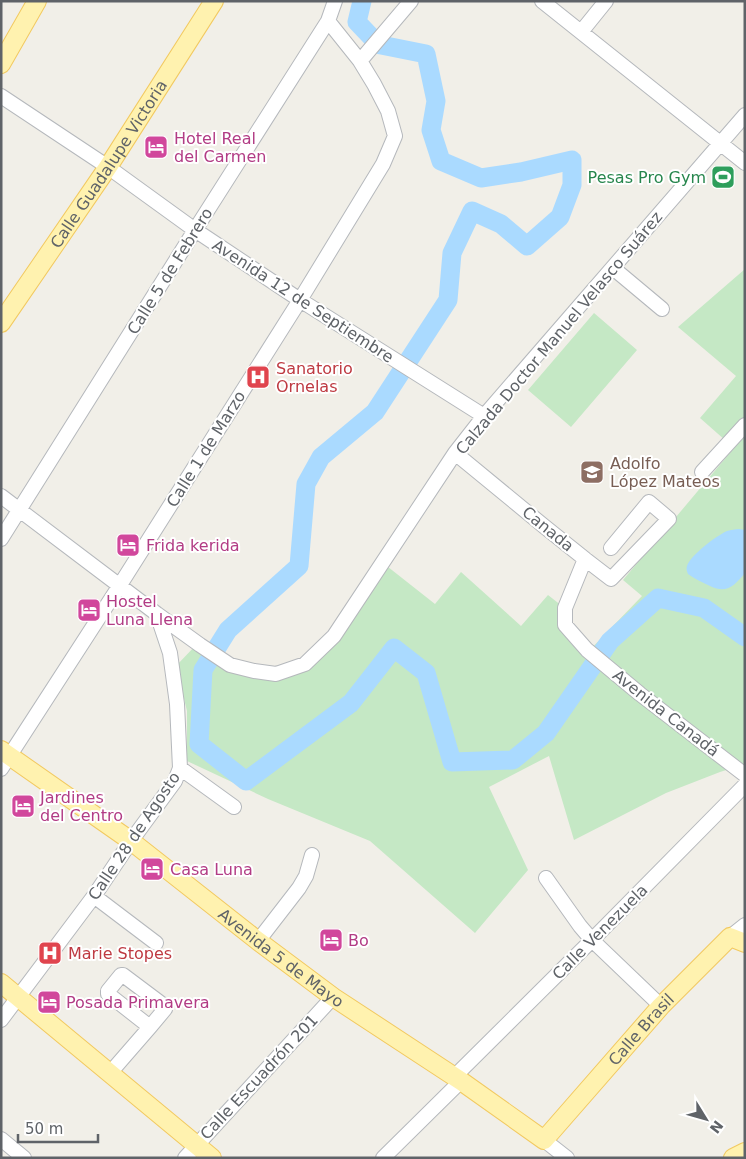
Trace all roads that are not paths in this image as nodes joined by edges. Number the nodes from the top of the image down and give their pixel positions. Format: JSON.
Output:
{"nodes":[{"id":1,"x":37,"y":1,"type":"edge"},
{"id":2,"x":214,"y":1,"type":"edge"},
{"id":3,"x":411,"y":1,"type":"edge"},
{"id":4,"x":542,"y":1,"type":"edge"},
{"id":5,"x":606,"y":1,"type":"edge"},
{"id":6,"x":331,"y":3,"type":"edge"},
{"id":7,"x":328,"y":21,"type":"junction"},
{"id":8,"x":581,"y":32,"type":"junction"},
{"id":9,"x":365,"y":56,"type":"junction"},
{"id":10,"x":1,"y":64,"type":"edge"},
{"id":11,"x":1,"y":96,"type":"edge"},
{"id":12,"x":745,"y":115,"type":"edge"},
{"id":13,"x":720,"y":144,"type":"junction"},
{"id":14,"x":745,"y":163,"type":"edge"},
{"id":15,"x":108,"y":167,"type":"junction"},
{"id":16,"x":195,"y":230,"type":"junction"},
{"id":17,"x":612,"y":268,"type":"junction"},
{"id":18,"x":300,"y":300,"type":"junction"},
{"id":19,"x":662,"y":309,"type":"dead end"},
{"id":20,"x":1,"y":324,"type":"edge"},
{"id":21,"x":484,"y":416,"type":"junction"},
{"id":22,"x":745,"y":425,"type":"edge"},
{"id":23,"x":455,"y":453,"type":"junction"},
{"id":24,"x":702,"y":472,"type":"dead end"},
{"id":25,"x":1,"y":496,"type":"edge"},
{"id":26,"x":20,"y":510,"type":"junction"},
{"id":27,"x":1,"y":540,"type":"edge"},
{"id":28,"x":612,"y":548,"type":"dead end"},
{"id":29,"x":586,"y":559,"type":"junction"},
{"id":30,"x":120,"y":585,"type":"junction"},
{"id":31,"x":157,"y":614,"type":"junction"},
{"id":32,"x":587,"y":650,"type":"joint"},
{"id":33,"x":4,"y":758,"type":"edge"},
{"id":34,"x":180,"y":768,"type":"junction"},
{"id":35,"x":745,"y":775,"type":"edge"},
{"id":36,"x":745,"y":785,"type":"edge"},
{"id":37,"x":234,"y":807,"type":"dead end"},
{"id":38,"x":131,"y":841,"type":"junction"},
{"id":39,"x":312,"y":855,"type":"dead end"},
{"id":40,"x":546,"y":878,"type":"dead end"},
{"id":41,"x":94,"y":896,"type":"junction"},
{"id":42,"x":745,"y":925,"type":"edge"},
{"id":43,"x":592,"y":940,"type":"junction"},
{"id":44,"x":738,"y":940,"type":"edge"},
{"id":45,"x":258,"y":941,"type":"junction"},
{"id":46,"x":156,"y":943,"type":"dead end"},
{"id":47,"x":1,"y":983,"type":"edge"},
{"id":48,"x":18,"y":997,"type":"junction"},
{"id":49,"x":333,"y":997,"type":"junction"},
{"id":50,"x":661,"y":1006,"type":"junction"},
{"id":51,"x":1,"y":1020,"type":"edge"},
{"id":52,"x":150,"y":1027,"type":"dead end"},
{"id":53,"x":110,"y":1073,"type":"junction"},
{"id":54,"x":458,"y":1079,"type":"junction"},
{"id":55,"x":1,"y":1139,"type":"edge"},
{"id":56,"x":544,"y":1140,"type":"junction"},
{"id":57,"x":191,"y":1151,"type":"edge"},
{"id":58,"x":745,"y":1152,"type":"edge"},
{"id":59,"x":24,"y":1158,"type":"edge"},
{"id":60,"x":212,"y":1158,"type":"edge"},
{"id":61,"x":383,"y":1158,"type":"edge"},
{"id":62,"x":567,"y":1158,"type":"edge"},
{"id":63,"x":733,"y":1158,"type":"edge"}],
"edges":[{"from":1,"to":10,"type":"main road"},
{"from":2,"to":15,"type":"main road","name":"Calle Guadalupe Victoria"},
{"from":3,"to":9,"type":"street"},
{"from":4,"to":8,"type":"street"},
{"from":5,"to":8,"type":"street"},
{"from":6,"to":7,"type":"street","name":"Calle 5 de Febrero"},
{"from":7,"to":9,"type":"street","name":"Calle 1 de Marzo"},
{"from":7,"to":16,"type":"street","name":"Calle 5 de Febrero"},
{"from":8,"to":13,"type":"street"},
{"from":9,"to":18,"type":"street","name":"Calle 1 de Marzo"},
{"from":11,"to":15,"type":"street","name":"Avenida 12 de Septiembre"},
{"from":12,"to":13,"type":"street","name":"Calzada Doctor Manuel Velasco Suárez"},
{"from":13,"to":14,"type":"street"},
{"from":13,"to":17,"type":"street","name":"Calzada Doctor Manuel Velasco Suárez"},
{"from":15,"to":16,"type":"street","name":"Avenida 12 de Septiembre"},
{"from":15,"to":20,"type":"main road","name":"Calle Guadalupe Victoria"},
{"from":16,"to":18,"type":"street","name":"Avenida 12 de Septiembre"},
{"from":16,"to":26,"type":"street","name":"Calle 5 de Febrero"},
{"from":17,"to":19,"type":"street"},
{"from":17,"to":21,"type":"street","name":"Calzada Doctor Manuel Velasco Suárez"},
{"from":18,"to":21,"type":"street","name":"Avenida 12 de Septiembre"},
{"from":18,"to":30,"type":"street","name":"Calle 1 de Marzo"},
{"from":21,"to":23,"type":"street","name":"Calzada Doctor Manuel Velasco Suárez"},
{"from":22,"to":24,"type":"street"},
{"from":23,"to":29,"type":"street","name":"Canada"},
{"from":23,"to":31,"type":"street","name":"Calzada Doctor Manuel Velasco Suárez"},
{"from":25,"to":26,"type":"street"},
{"from":26,"to":27,"type":"street","name":"Calle 5 de Febrero"},
{"from":26,"to":30,"type":"street"},
{"from":28,"to":29,"type":"street"},
{"from":29,"to":32,"type":"street","name":"Canada"},
{"from":30,"to":31,"type":"street"},
{"from":30,"to":33,"type":"street","name":"Calle 1 de Marzo"},
{"from":31,"to":34,"type":"street","name":"Calle 28 de Agosto"},
{"from":32,"to":35,"type":"street","name":"Avenida Canadá"},
{"from":33,"to":38,"type":"main road","name":"Avenida 5 de Mayo"},
{"from":34,"to":37,"type":"street"},
{"from":34,"to":38,"type":"street","name":"Calle 28 de Agosto"},
{"from":36,"to":43,"type":"street","name":"Calle Venezuela"},
{"from":38,"to":41,"type":"street","name":"Calle 28 de Agosto"},
{"from":38,"to":45,"type":"main road","name":"Avenida 5 de Mayo"},
{"from":39,"to":45,"type":"street"},
{"from":40,"to":43,"type":"street"},
{"from":41,"to":46,"type":"street"},
{"from":41,"to":48,"type":"street","name":"Calle 28 de Agosto"},
{"from":42,"to":44,"type":"street","name":"Calle Brasil"},
{"from":43,"to":50,"type":"street"},
{"from":43,"to":54,"type":"street","name":"Calle Venezuela"},
{"from":44,"to":50,"type":"main road","name":"Calle Brasil"},
{"from":45,"to":49,"type":"main road","name":"Avenida 5 de Mayo"},
{"from":47,"to":48,"type":"main road"},
{"from":48,"to":51,"type":"street","name":"Calle 28 de Agosto"},
{"from":48,"to":53,"type":"main road"},
{"from":49,"to":54,"type":"main road","name":"Avenida 5 de Mayo"},
{"from":49,"to":57,"type":"street","name":"Calle Escuadrón 201"},
{"from":50,"to":56,"type":"main road","name":"Calle Brasil"},
{"from":52,"to":53,"type":"street"},
{"from":53,"to":57,"type":"main road"},
{"from":54,"to":56,"type":"main road","name":"Avenida 5 de Mayo"},
{"from":54,"to":61,"type":"street","name":"Calle Venezuela"},
{"from":55,"to":59,"type":"street"},
{"from":56,"to":62,"type":"street","name":"Avenida 5 de Mayo"},
{"from":57,"to":60,"type":"main road"},
{"from":58,"to":63,"type":"main road"}]}
